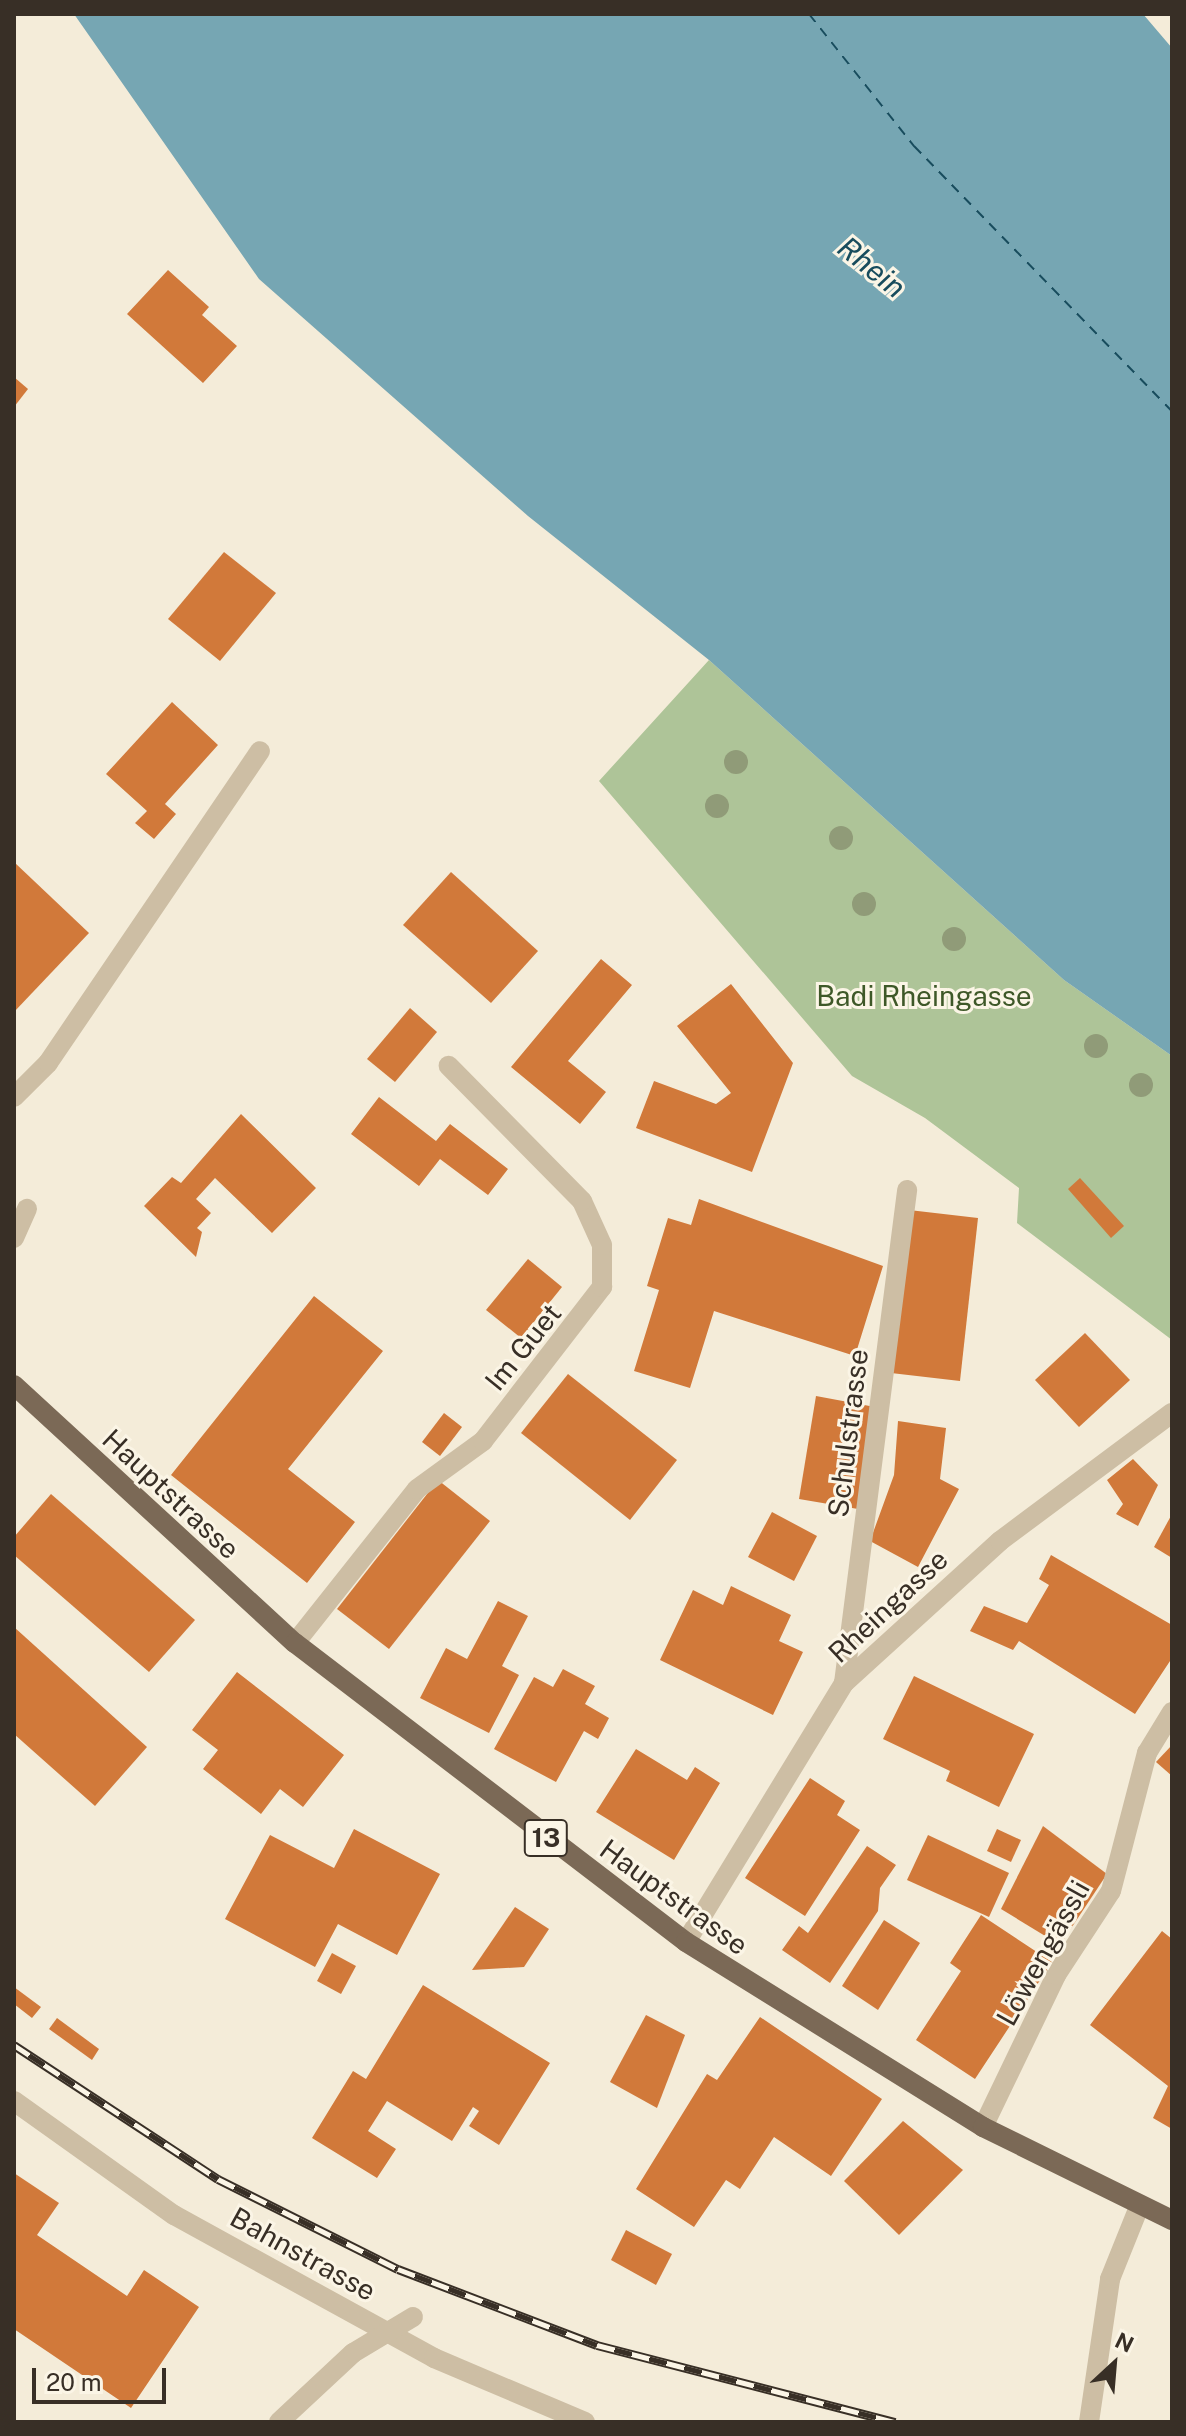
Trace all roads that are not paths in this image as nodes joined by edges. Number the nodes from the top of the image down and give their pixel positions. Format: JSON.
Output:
{"nodes":[{"id":1,"x":260,"y":751,"type":"dead end"},
{"id":2,"x":449,"y":1066,"type":"dead end"},
{"id":3,"x":14,"y":1097,"type":"edge"},
{"id":4,"x":907,"y":1190,"type":"dead end"},
{"id":5,"x":27,"y":1209,"type":"dead end"},
{"id":6,"x":14,"y":1238,"type":"edge"},
{"id":7,"x":14,"y":1385,"type":"edge"},
{"id":8,"x":1172,"y":1413,"type":"edge"},
{"id":9,"x":295,"y":1643,"type":"junction"},
{"id":10,"x":844,"y":1683,"type":"junction"},
{"id":11,"x":1172,"y":1712,"type":"edge"},
{"id":12,"x":686,"y":1942,"type":"junction"},
{"id":13,"x":14,"y":2101,"type":"edge"},
{"id":14,"x":983,"y":2127,"type":"junction"},
{"id":15,"x":1139,"y":2207,"type":"junction"},
{"id":16,"x":1172,"y":2220,"type":"edge"},
{"id":17,"x":413,"y":2317,"type":"dead end"},
{"id":18,"x":389,"y":2333,"type":"junction"},
{"id":19,"x":279,"y":2422,"type":"edge"},
{"id":20,"x":585,"y":2422,"type":"edge"},
{"id":21,"x":1089,"y":2422,"type":"edge"}],
"edges":[{"from":1,"to":3,"type":"street"},
{"from":2,"to":9,"type":"street","name":"Im Guet"},
{"from":4,"to":10,"type":"street","name":"Schulstrasse"},
{"from":5,"to":6,"type":"street"},
{"from":7,"to":9,"type":"main road","name":"Hauptstrasse","number":"13"},
{"from":8,"to":10,"type":"street","name":"Rheingasse"},
{"from":9,"to":12,"type":"main road","name":"Hauptstrasse","number":"13"},
{"from":10,"to":12,"type":"street","name":"Rheingasse"},
{"from":11,"to":14,"type":"street","name":"Löwengässli"},
{"from":12,"to":14,"type":"main road","name":"Hauptstrasse","number":"13"},
{"from":13,"to":18,"type":"street","name":"Bahnstrasse"},
{"from":14,"to":15,"type":"main road","name":"Hauptstrasse","number":"13"},
{"from":15,"to":16,"type":"main road","name":"Hauptstrasse","number":"13"},
{"from":15,"to":21,"type":"street"},
{"from":17,"to":18,"type":"street"},
{"from":18,"to":19,"type":"street"},
{"from":18,"to":20,"type":"street","name":"Bahnstrasse"}]}
